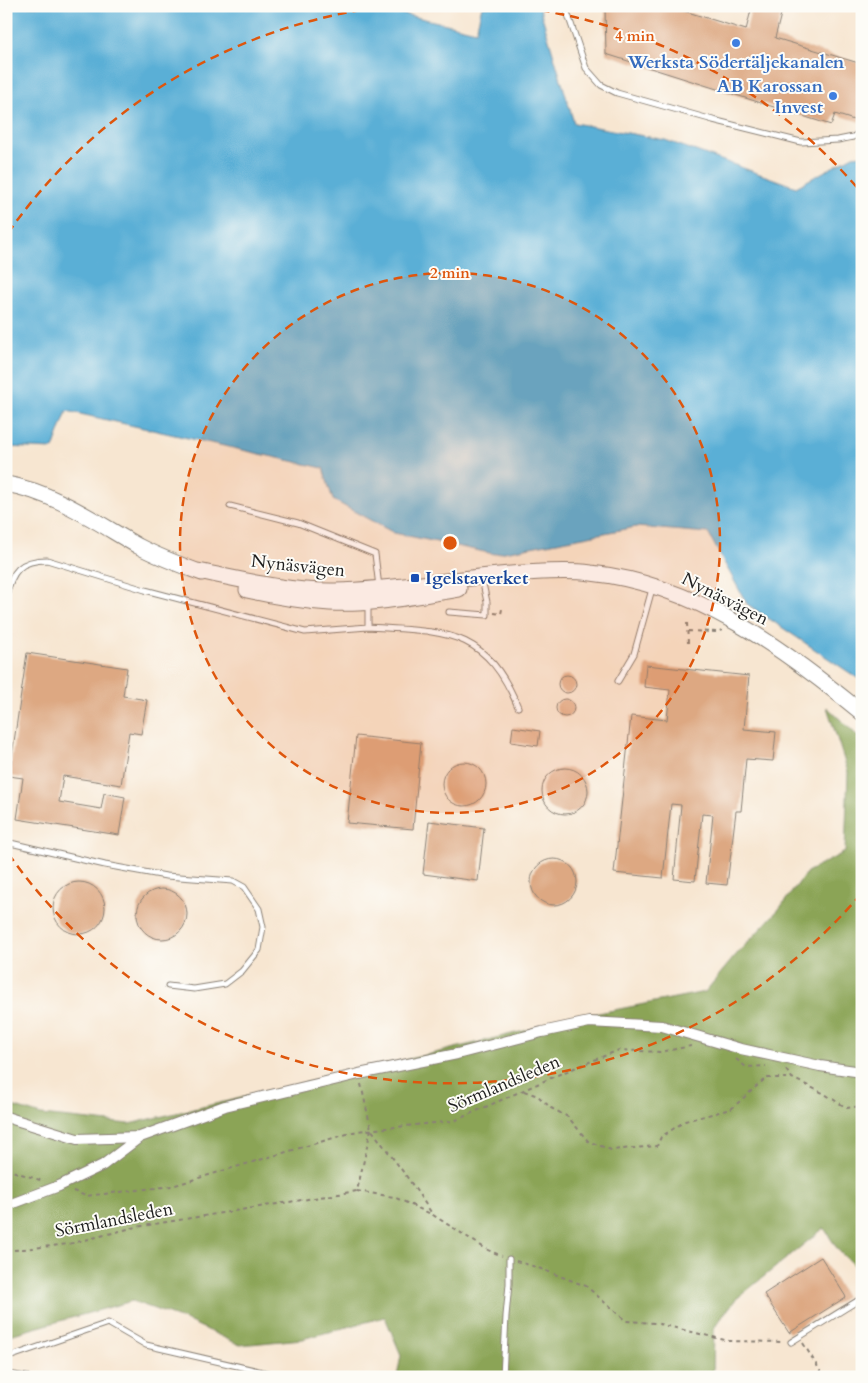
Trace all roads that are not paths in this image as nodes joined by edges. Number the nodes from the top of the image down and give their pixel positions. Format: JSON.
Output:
{"nodes":[{"id":1,"x":565,"y":6,"type":"edge"},
{"id":2,"x":862,"y":131,"type":"edge"},
{"id":3,"x":6,"y":484,"type":"edge"},
{"id":4,"x":230,"y":506,"type":"dead end"},
{"id":5,"x":483,"y":580,"type":"junction"},
{"id":6,"x":653,"y":586,"type":"junction"},
{"id":7,"x":373,"y":595,"type":"junction"},
{"id":8,"x":6,"y":596,"type":"edge"},
{"id":9,"x":449,"y":612,"type":"dead end"},
{"id":10,"x":368,"y":626,"type":"junction"},
{"id":11,"x":618,"y":681,"type":"dead end"},
{"id":12,"x":518,"y":707,"type":"dead end"},
{"id":13,"x":862,"y":713,"type":"edge"},
{"id":14,"x":6,"y":842,"type":"edge"},
{"id":15,"x":168,"y":986,"type":"dead end"},
{"id":16,"x":862,"y":1072,"type":"edge"},
{"id":17,"x":6,"y":1117,"type":"edge"},
{"id":18,"x":140,"y":1137,"type":"junction"},
{"id":19,"x":6,"y":1206,"type":"edge"},
{"id":20,"x":509,"y":1259,"type":"road end"},
{"id":21,"x":862,"y":1298,"type":"edge"},
{"id":22,"x":791,"y":1342,"type":"road end"},
{"id":23,"x":6,"y":1358,"type":"edge"},
{"id":24,"x":6,"y":1376,"type":"edge"},
{"id":25,"x":27,"y":1377,"type":"edge"},
{"id":26,"x":285,"y":1377,"type":"edge"},
{"id":27,"x":503,"y":1377,"type":"edge"}],
"edges":[{"from":1,"to":2,"type":"lane"},
{"from":3,"to":7,"type":"street","name":"Nynäsvägen"},
{"from":4,"to":7,"type":"lane"},
{"from":5,"to":6,"type":"street","name":"Nynäsvägen"},
{"from":5,"to":7,"type":"street","name":"Nynäsvägen"},
{"from":5,"to":9,"type":"lane"},
{"from":6,"to":11,"type":"lane"},
{"from":6,"to":13,"type":"street","name":"Nynäsvägen"},
{"from":7,"to":10,"type":"lane"},
{"from":8,"to":10,"type":"lane"},
{"from":10,"to":12,"type":"lane"},
{"from":14,"to":15,"type":"lane"},
{"from":16,"to":18,"type":"street"},
{"from":17,"to":18,"type":"street"},
{"from":18,"to":19,"type":"street"},
{"from":20,"to":27,"type":"lane"},
{"from":21,"to":22,"type":"lane"},
{"from":23,"to":26,"type":"lane"},
{"from":24,"to":25,"type":"lane"}]}
